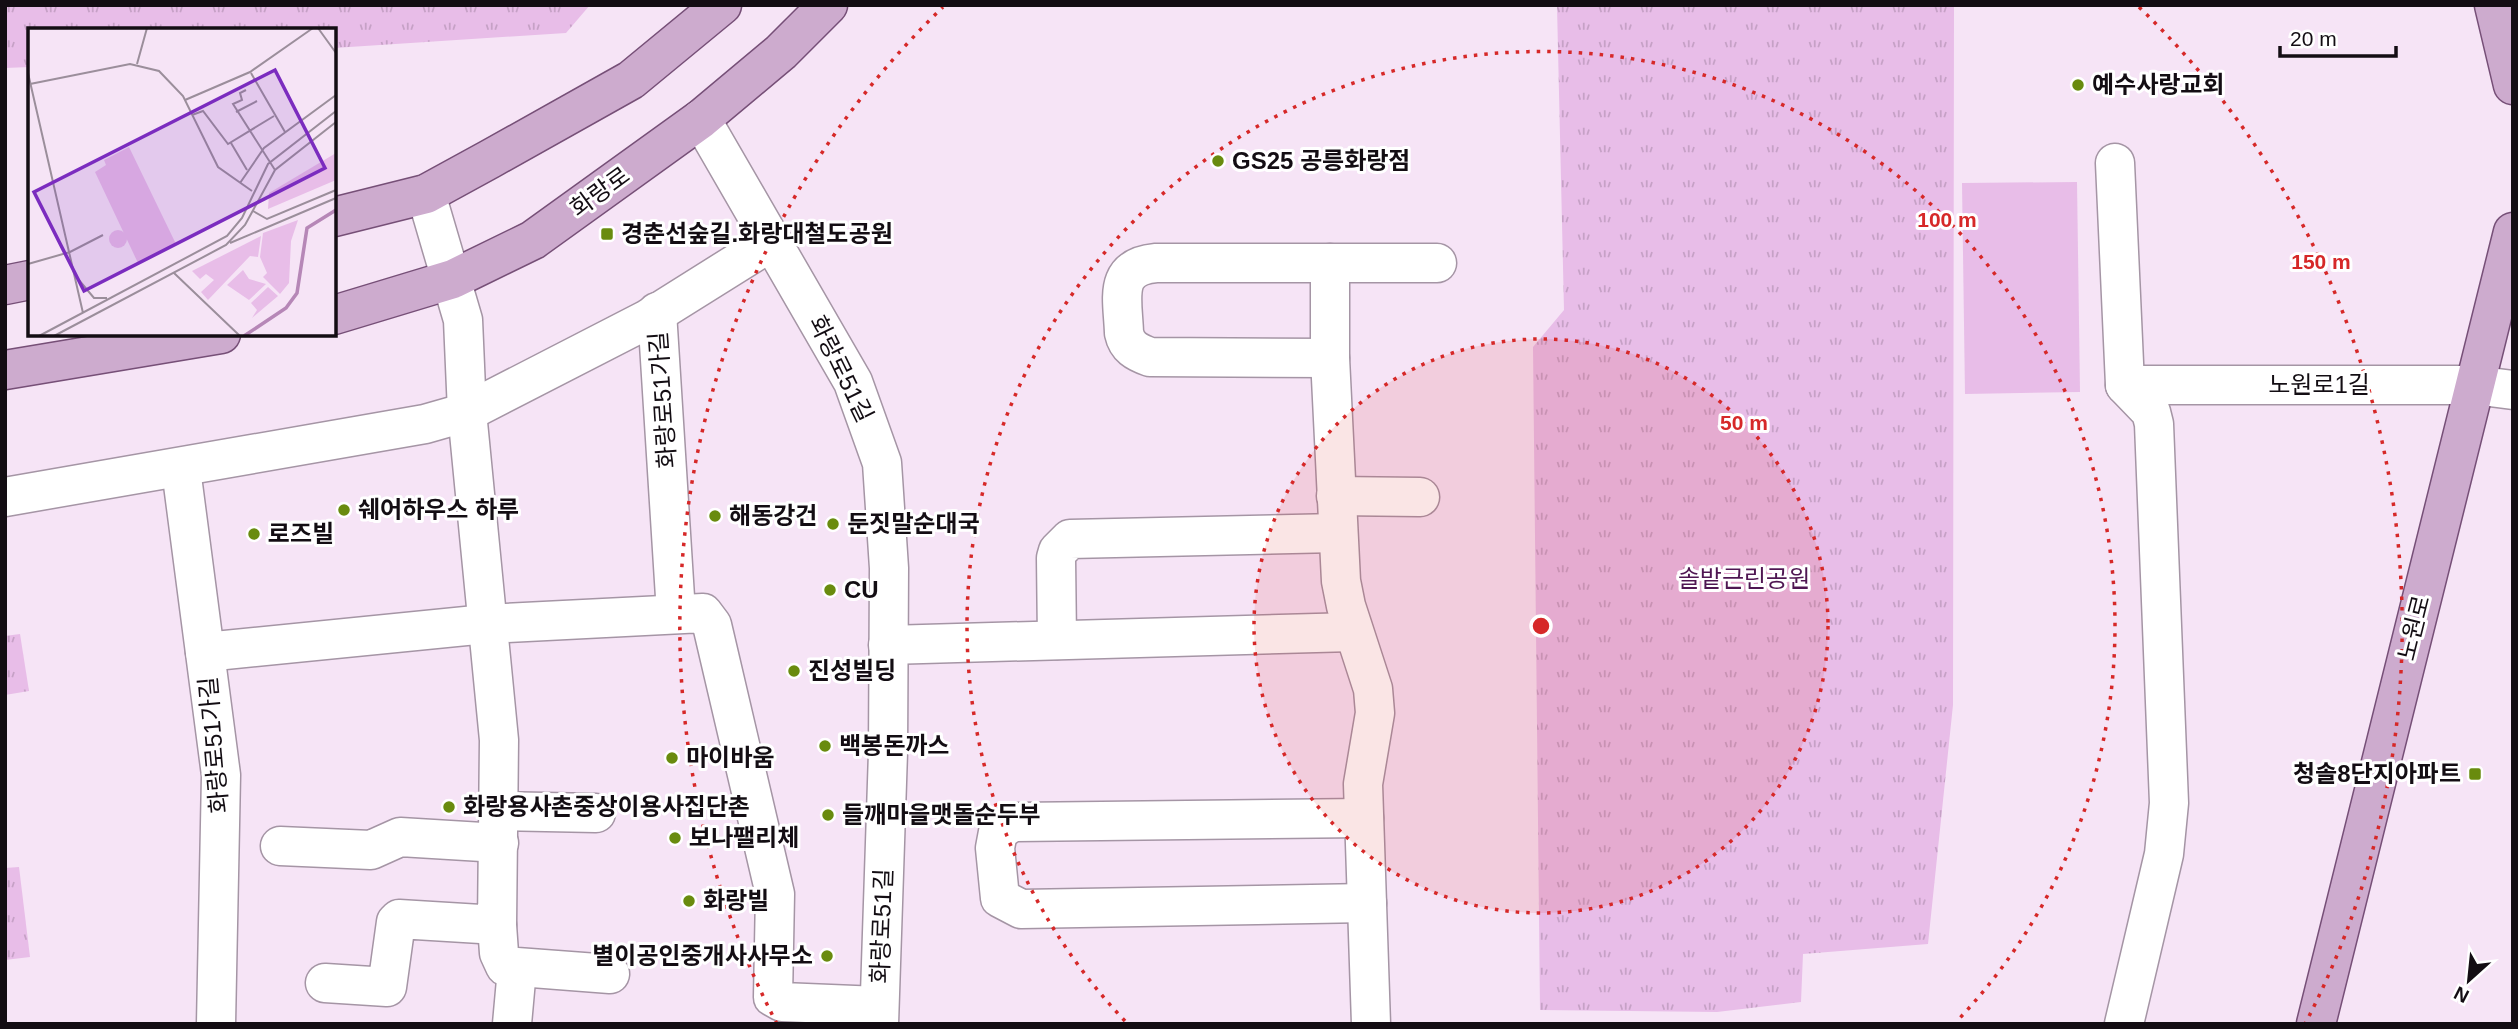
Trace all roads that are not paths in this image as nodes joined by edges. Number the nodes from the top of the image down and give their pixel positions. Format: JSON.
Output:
{"nodes":[{"id":1,"x":722,"y":5,"type":"edge"},
{"id":2,"x":828,"y":5,"type":"edge"},
{"id":3,"x":2494,"y":5,"type":"edge"},
{"id":4,"x":2513,"y":85,"type":"edge"},
{"id":5,"x":701,"y":119,"type":"junction"},
{"id":6,"x":2115,"y":163,"type":"dead end"},
{"id":7,"x":426,"y":194,"type":"junction"},
{"id":8,"x":336,"y":216,"type":"edge"},
{"id":9,"x":2513,"y":232,"type":"edge"},
{"id":10,"x":772,"y":241,"type":"junction"},
{"id":11,"x":1330,"y":263,"type":"junction"},
{"id":12,"x":1437,"y":263,"type":"dead end"},
{"id":13,"x":453,"y":279,"type":"junction"},
{"id":14,"x":28,"y":280,"type":"edge"},
{"id":15,"x":5,"y":285,"type":"edge"},
{"id":16,"x":657,"y":313,"type":"junction"},
{"id":17,"x":336,"y":314,"type":"edge"},
{"id":18,"x":210,"y":336,"type":"edge"},
{"id":19,"x":1330,"y":358,"type":"junction"},
{"id":20,"x":5,"y":370,"type":"edge"},
{"id":21,"x":2126,"y":385,"type":"junction"},
{"id":22,"x":2474,"y":385,"type":"junction"},
{"id":23,"x":2513,"y":390,"type":"edge"},
{"id":24,"x":467,"y":412,"type":"junction"},
{"id":25,"x":181,"y":469,"type":"junction"},
{"id":26,"x":5,"y":496,"type":"edge"},
{"id":27,"x":1420,"y":498,"type":"dead end"},
{"id":28,"x":1336,"y":515,"type":"junction"},
{"id":29,"x":677,"y":613,"type":"junction"},
{"id":30,"x":486,"y":625,"type":"junction"},
{"id":31,"x":1353,"y":632,"type":"junction"},
{"id":32,"x":1057,"y":640,"type":"junction"},
{"id":33,"x":888,"y":645,"type":"junction"},
{"id":34,"x":205,"y":652,"type":"junction"},
{"id":35,"x":596,"y":813,"type":"dead end"},
{"id":36,"x":1364,"y":818,"type":"junction"},
{"id":37,"x":498,"y":827,"type":"junction"},
{"id":38,"x":280,"y":846,"type":"dead end"},
{"id":39,"x":1367,"y":903,"type":"junction"},
{"id":40,"x":498,"y":926,"type":"junction"},
{"id":41,"x":517,"y":969,"type":"junction"},
{"id":42,"x":610,"y":974,"type":"dead end"},
{"id":43,"x":325,"y":983,"type":"dead end"},
{"id":44,"x":879,"y":1015,"type":"edge"},
{"id":45,"x":216,"y":1024,"type":"edge"},
{"id":46,"x":512,"y":1024,"type":"edge"},
{"id":47,"x":1371,"y":1024,"type":"edge"},
{"id":48,"x":2124,"y":1024,"type":"edge"},
{"id":49,"x":2316,"y":1024,"type":"edge"}],
"edges":[{"from":1,"to":7,"type":"main road"},
{"from":2,"to":5,"type":"main road","name":"화랑로"},
{"from":3,"to":4,"type":"main road"},
{"from":5,"to":10,"type":"street","name":"화랑로51길"},
{"from":5,"to":13,"type":"main road","name":"화랑로"},
{"from":6,"to":21,"type":"street"},
{"from":7,"to":8,"type":"main road"},
{"from":7,"to":13,"type":"street"},
{"from":9,"to":22,"type":"main road","name":"노원로"},
{"from":10,"to":16,"type":"street","name":"화랑로51가길"},
{"from":10,"to":33,"type":"street","name":"화랑로51길"},
{"from":11,"to":12,"type":"street"},
{"from":11,"to":19,"type":"street"},
{"from":11,"to":19,"type":"street"},
{"from":13,"to":17,"type":"main road","name":"화랑로"},
{"from":13,"to":24,"type":"street"},
{"from":14,"to":15,"type":"main road"},
{"from":16,"to":24,"type":"street","name":"화랑로51가길"},
{"from":16,"to":29,"type":"street","name":"화랑로51가길"},
{"from":18,"to":20,"type":"main road"},
{"from":19,"to":28,"type":"street"},
{"from":21,"to":22,"type":"street","name":"노원로1길"},
{"from":21,"to":48,"type":"street"},
{"from":22,"to":23,"type":"street","name":"노원로1길"},
{"from":22,"to":49,"type":"main road","name":"노원로"},
{"from":24,"to":25,"type":"street","name":"화랑로51가길"},
{"from":24,"to":30,"type":"street"},
{"from":25,"to":26,"type":"street","name":"화랑로51가길"},
{"from":25,"to":34,"type":"street","name":"화랑로51가길"},
{"from":27,"to":28,"type":"street"},
{"from":28,"to":31,"type":"street"},
{"from":28,"to":32,"type":"street"},
{"from":29,"to":30,"type":"street"},
{"from":29,"to":44,"type":"street"},
{"from":30,"to":34,"type":"street"},
{"from":30,"to":37,"type":"street"},
{"from":31,"to":32,"type":"street"},
{"from":31,"to":36,"type":"street"},
{"from":32,"to":33,"type":"street"},
{"from":33,"to":44,"type":"street","name":"화랑로51길"},
{"from":34,"to":45,"type":"street","name":"화랑로51가길"},
{"from":35,"to":37,"type":"street"},
{"from":36,"to":39,"type":"street"},
{"from":36,"to":39,"type":"street"},
{"from":37,"to":38,"type":"street"},
{"from":37,"to":40,"type":"street"},
{"from":39,"to":47,"type":"street"},
{"from":40,"to":41,"type":"street"},
{"from":40,"to":43,"type":"street"},
{"from":41,"to":42,"type":"street"},
{"from":41,"to":46,"type":"street"}]}
